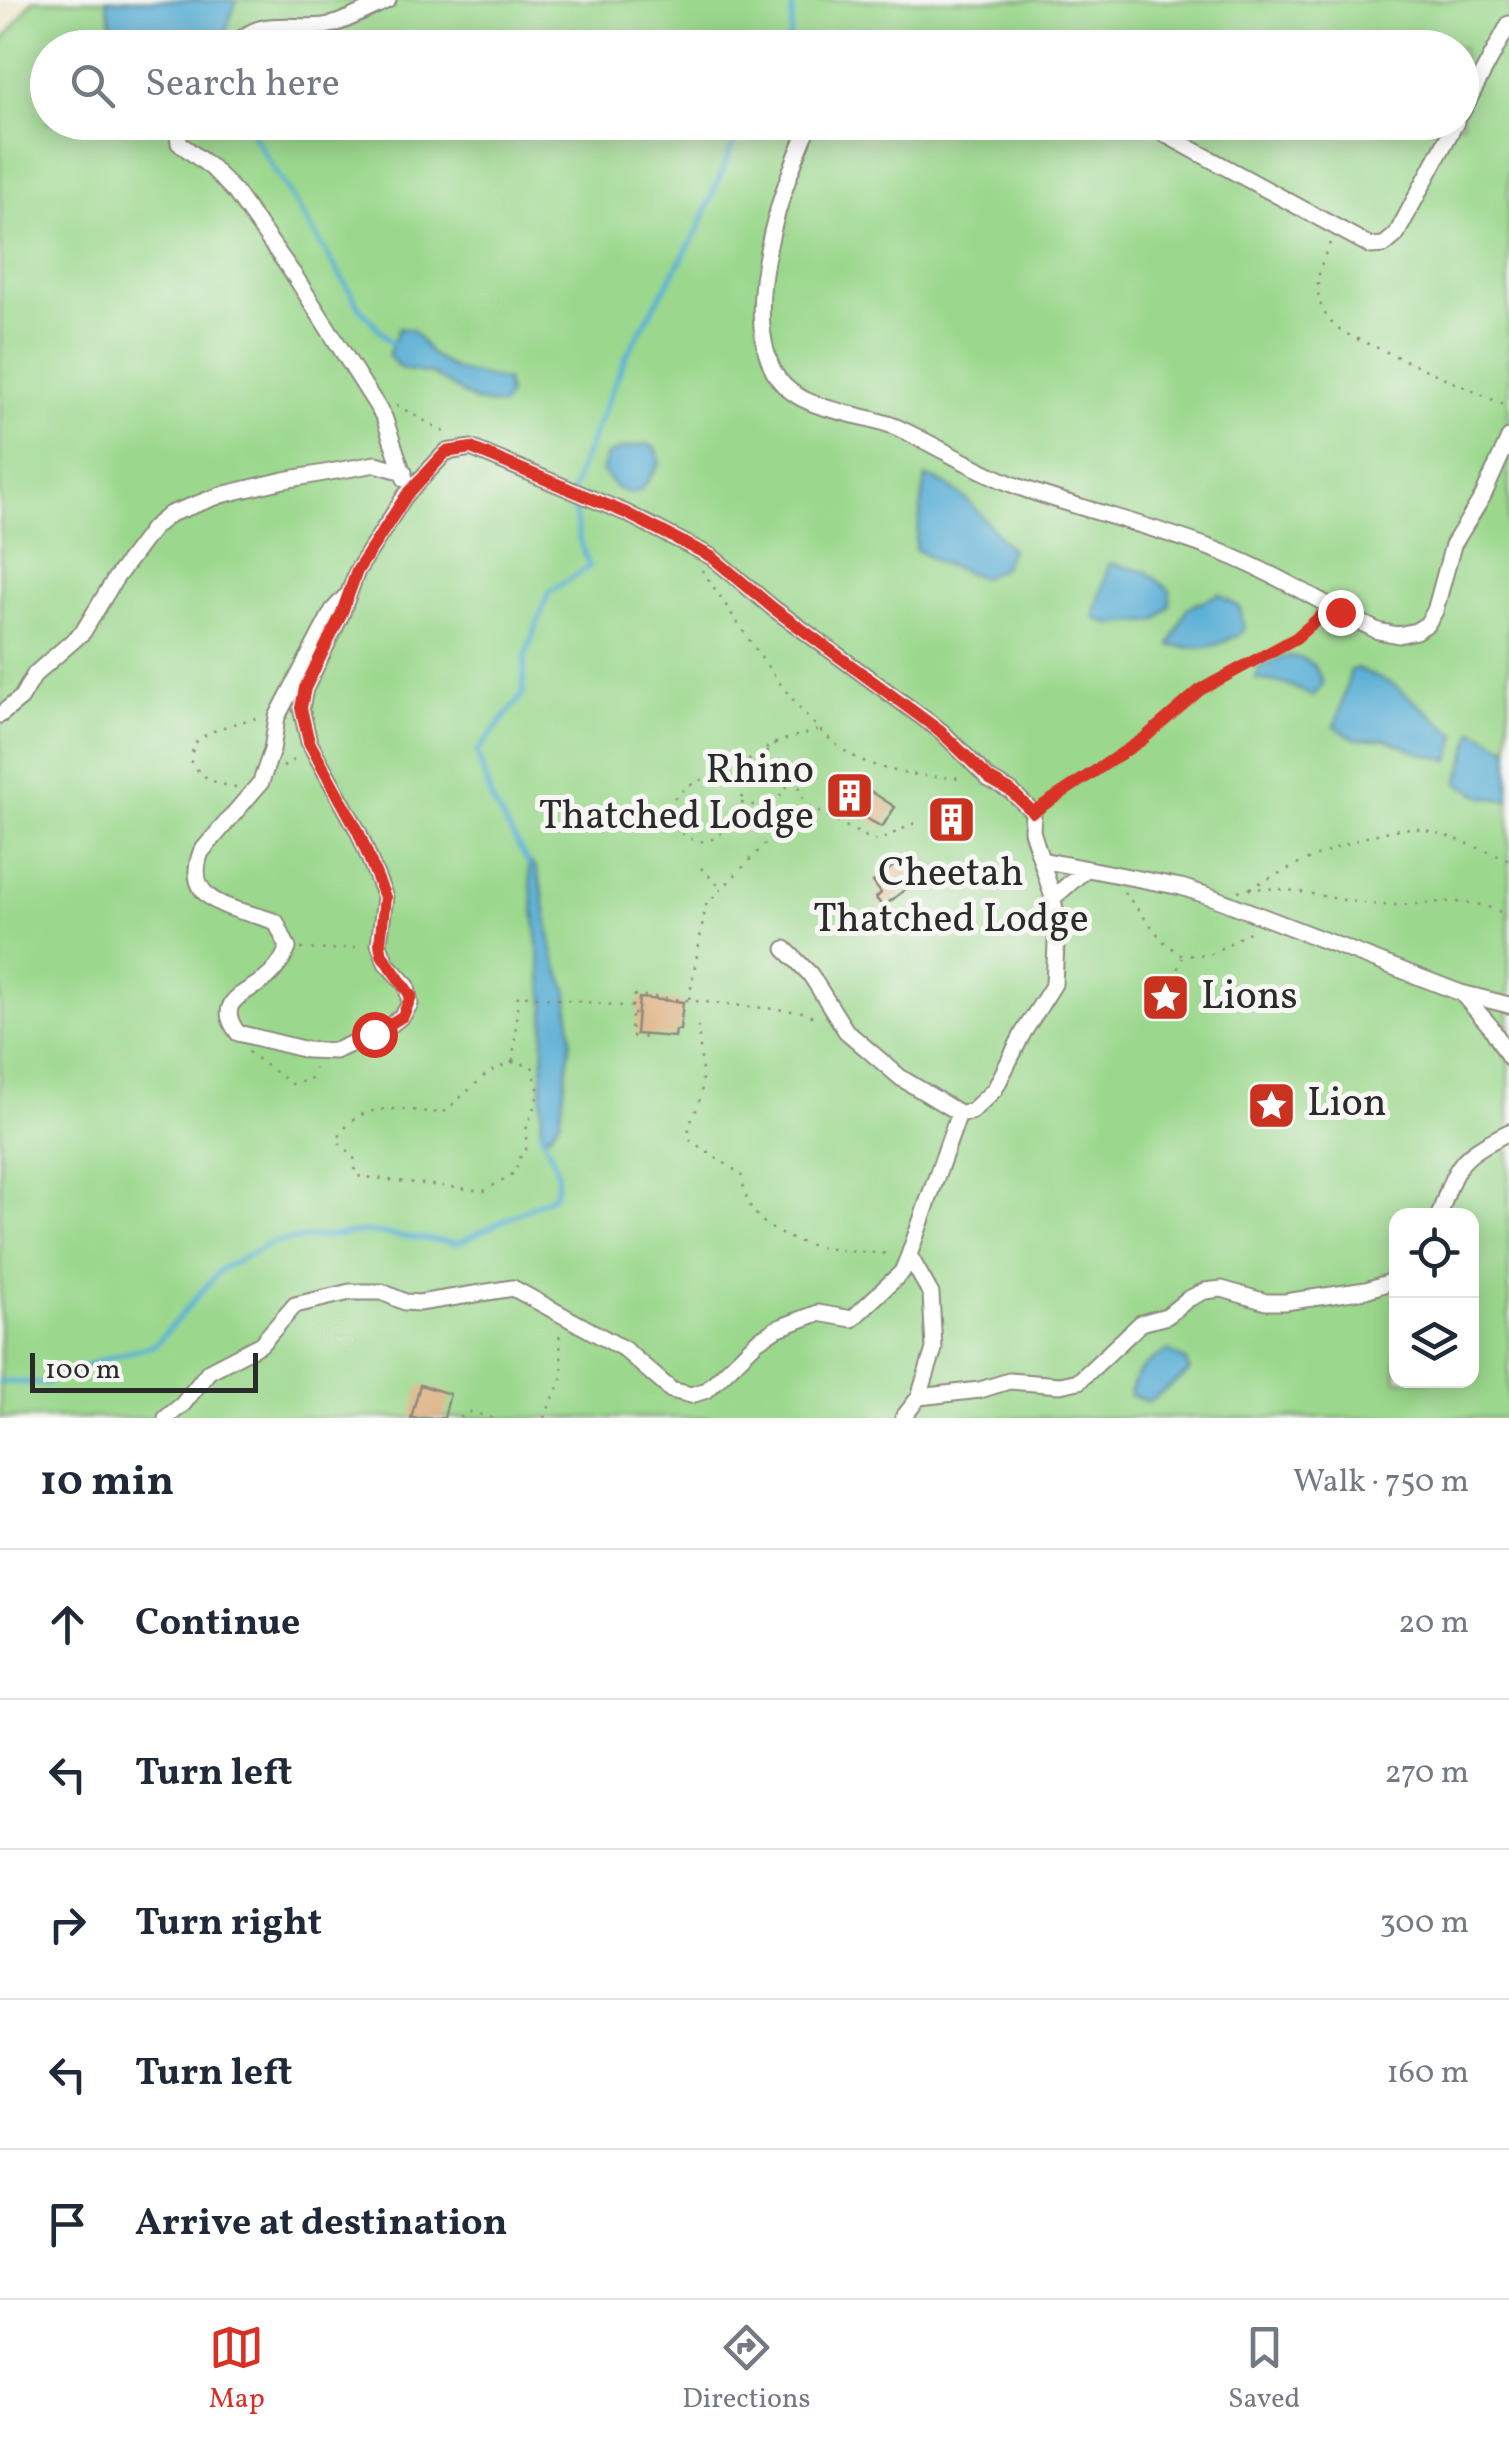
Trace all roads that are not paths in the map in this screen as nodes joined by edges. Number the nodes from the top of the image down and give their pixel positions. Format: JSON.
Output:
{"nodes":[{"id":1,"x":388,"y":0,"type":"edge"},
{"id":2,"x":1509,"y":24,"type":"edge"},
{"id":3,"x":252,"y":30,"type":"edge"},
{"id":4,"x":1479,"y":80,"type":"edge"},
{"id":5,"x":179,"y":140,"type":"edge"},
{"id":6,"x":804,"y":140,"type":"edge"},
{"id":7,"x":1175,"y":140,"type":"edge"},
{"id":8,"x":1446,"y":140,"type":"edge"},
{"id":9,"x":393,"y":436,"type":"junction"},
{"id":10,"x":1509,"y":438,"type":"edge"},
{"id":11,"x":376,"y":464,"type":"junction"},
{"id":12,"x":404,"y":472,"type":"junction"},
{"id":13,"x":406,"y":496,"type":"junction"},
{"id":14,"x":294,"y":705,"type":"junction"},
{"id":15,"x":0,"y":714,"type":"edge"},
{"id":16,"x":1041,"y":860,"type":"junction"},
{"id":17,"x":1086,"y":869,"type":"junction"},
{"id":18,"x":1053,"y":898,"type":"junction"},
{"id":19,"x":785,"y":949,"type":"dead end"},
{"id":20,"x":1461,"y":993,"type":"junction"},
{"id":21,"x":1509,"y":1006,"type":"edge"},
{"id":22,"x":1509,"y":1057,"type":"edge"},
{"id":23,"x":958,"y":1113,"type":"junction"},
{"id":24,"x":1509,"y":1132,"type":"edge"},
{"id":25,"x":1441,"y":1208,"type":"edge"},
{"id":26,"x":909,"y":1255,"type":"junction"},
{"id":27,"x":1389,"y":1282,"type":"edge"},
{"id":28,"x":919,"y":1397,"type":"junction"},
{"id":29,"x":166,"y":1418,"type":"edge"},
{"id":30,"x":903,"y":1418,"type":"edge"}],
"edges":[{"from":1,"to":3,"type":"lane"},
{"from":2,"to":4,"type":"lane"},
{"from":5,"to":9,"type":"lane"},
{"from":6,"to":10,"type":"lane"},
{"from":7,"to":8,"type":"lane"},
{"from":9,"to":11,"type":"lane"},
{"from":9,"to":12,"type":"lane"},
{"from":11,"to":12,"type":"lane"},
{"from":11,"to":15,"type":"lane"},
{"from":12,"to":13,"type":"lane"},
{"from":13,"to":14,"type":"lane"},
{"from":13,"to":16,"type":"lane"},
{"from":14,"to":14,"type":"lane"},
{"from":16,"to":17,"type":"lane"},
{"from":16,"to":18,"type":"lane"},
{"from":17,"to":18,"type":"lane"},
{"from":17,"to":20,"type":"lane"},
{"from":18,"to":23,"type":"lane"},
{"from":19,"to":23,"type":"lane"},
{"from":20,"to":21,"type":"lane"},
{"from":20,"to":22,"type":"lane"},
{"from":23,"to":26,"type":"lane"},
{"from":24,"to":25,"type":"lane"},
{"from":26,"to":28,"type":"lane"},
{"from":26,"to":29,"type":"lane"},
{"from":27,"to":28,"type":"lane"},
{"from":28,"to":30,"type":"lane"}]}
